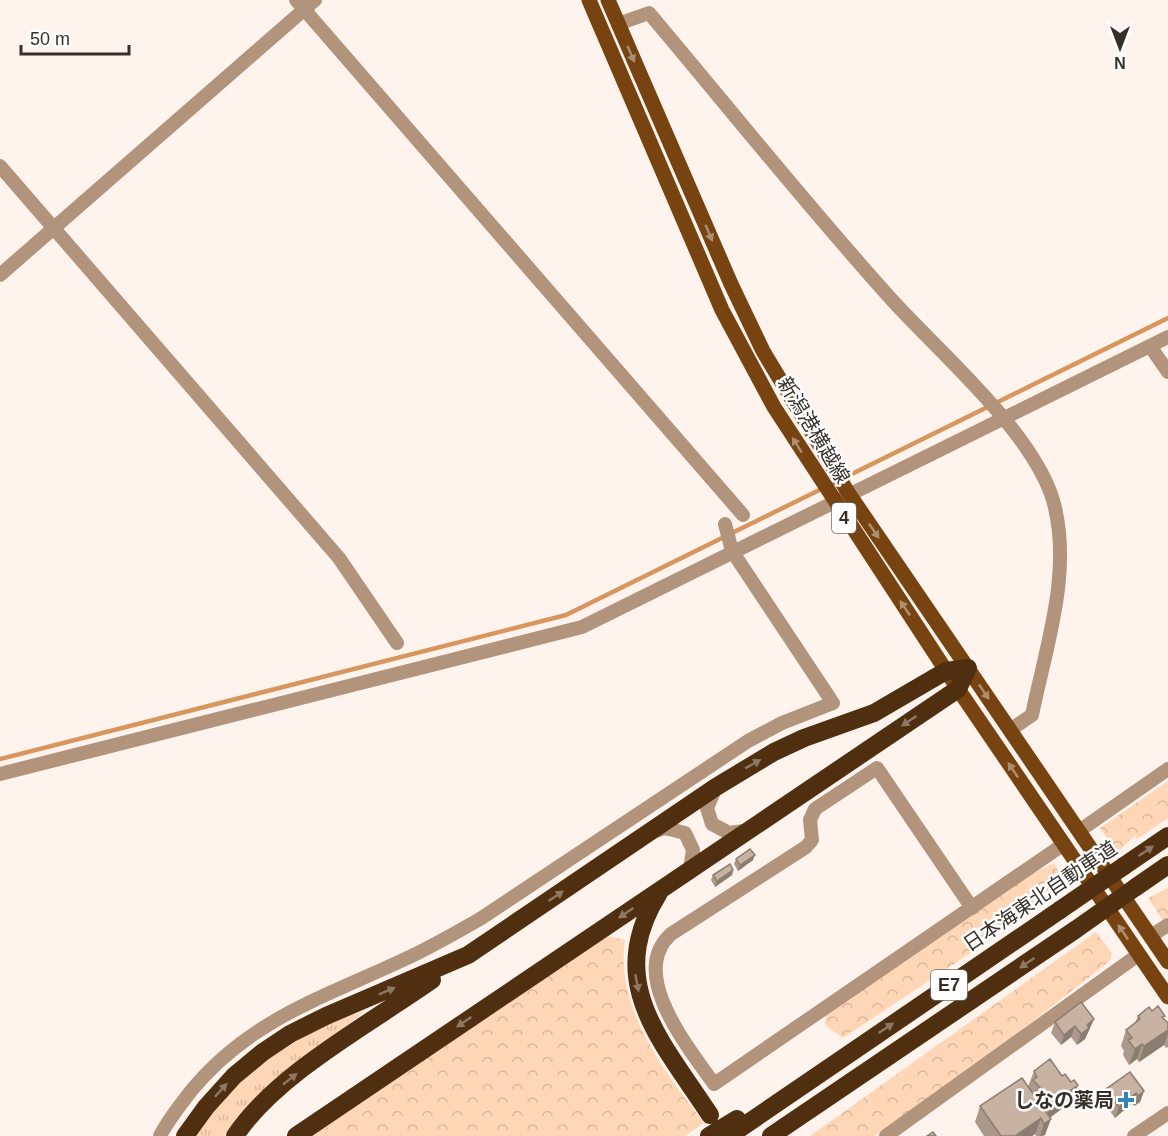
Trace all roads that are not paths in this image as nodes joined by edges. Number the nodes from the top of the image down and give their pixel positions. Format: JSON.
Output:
{"nodes":[{"id":1,"x":315,"y":0,"type":"edge"},
{"id":2,"x":589,"y":0,"type":"edge"},
{"id":3,"x":608,"y":0,"type":"edge"},
{"id":4,"x":300,"y":5,"type":"edge"},
{"id":5,"x":618,"y":24,"type":"junction"},
{"id":6,"x":0,"y":166,"type":"edge"},
{"id":7,"x":54,"y":228,"type":"junction"},
{"id":8,"x":0,"y":275,"type":"edge"},
{"id":9,"x":1168,"y":337,"type":"edge"},
{"id":10,"x":1150,"y":346,"type":"junction"},
{"id":11,"x":1168,"y":372,"type":"edge"},
{"id":12,"x":1003,"y":418,"type":"junction"},
{"id":13,"x":849,"y":494,"type":"junction"},
{"id":14,"x":833,"y":502,"type":"junction"},
{"id":15,"x":743,"y":515,"type":"dead end"},
{"id":16,"x":725,"y":524,"type":"dead end"},
{"id":17,"x":732,"y":551,"type":"junction"},
{"id":18,"x":397,"y":643,"type":"dead end"},
{"id":19,"x":968,"y":668,"type":"junction"},
{"id":20,"x":946,"y":671,"type":"junction"},
{"id":21,"x":958,"y":689,"type":"junction"},
{"id":22,"x":1010,"y":729,"type":"junction"},
{"id":23,"x":1168,"y":769,"type":"edge"},
{"id":24,"x":0,"y":774,"type":"edge"},
{"id":25,"x":716,"y":787,"type":"junction"},
{"id":26,"x":744,"y":831,"type":"junction"},
{"id":27,"x":1079,"y":831,"type":"junction"},
{"id":28,"x":645,"y":835,"type":"junction"},
{"id":29,"x":1168,"y":836,"type":"edge"},
{"id":30,"x":1064,"y":844,"type":"junction"},
{"id":31,"x":1168,"y":865,"type":"edge"},
{"id":32,"x":690,"y":869,"type":"junction"},
{"id":33,"x":662,"y":889,"type":"junction"},
{"id":34,"x":972,"y":908,"type":"junction"},
{"id":35,"x":1168,"y":925,"type":"edge"},
{"id":36,"x":1151,"y":936,"type":"junction"},
{"id":37,"x":468,"y":955,"type":"junction"},
{"id":38,"x":1138,"y":955,"type":"junction"},
{"id":39,"x":1168,"y":962,"type":"edge"},
{"id":40,"x":1168,"y":997,"type":"edge"},
{"id":41,"x":838,"y":1061,"type":"junction"},
{"id":42,"x":855,"y":1079,"type":"junction"},
{"id":43,"x":1168,"y":1113,"type":"edge"},
{"id":44,"x":710,"y":1115,"type":"dead end"},
{"id":45,"x":160,"y":1136,"type":"edge"},
{"id":46,"x":185,"y":1136,"type":"edge"},
{"id":47,"x":235,"y":1136,"type":"edge"},
{"id":48,"x":296,"y":1136,"type":"edge"},
{"id":49,"x":709,"y":1136,"type":"edge"},
{"id":50,"x":729,"y":1136,"type":"edge"},
{"id":51,"x":771,"y":1136,"type":"edge"},
{"id":52,"x":782,"y":1136,"type":"edge"},
{"id":53,"x":886,"y":1136,"type":"edge"},
{"id":54,"x":1134,"y":1136,"type":"edge"}],
"edges":[{"from":1,"to":4,"type":"street"},
{"from":14,"to":2,"type":"main road","name":"新潟港横越線","number":"4","one_way":true},
{"from":3,"to":5,"type":"main road","name":"新潟港横越線","number":"4"},
{"from":4,"to":7,"type":"street"},
{"from":4,"to":15,"type":"street"},
{"from":5,"to":12,"type":"street"},
{"from":5,"to":13,"type":"main road","name":"新潟港横越線","number":"4","one_way":true},
{"from":6,"to":7,"type":"street"},
{"from":7,"to":8,"type":"street"},
{"from":7,"to":18,"type":"street"},
{"from":9,"to":10,"type":"street"},
{"from":10,"to":11,"type":"street"},
{"from":10,"to":12,"type":"street"},
{"from":12,"to":13,"type":"street"},
{"from":12,"to":22,"type":"street"},
{"from":13,"to":14,"type":"street"},
{"from":13,"to":19,"type":"main road","name":"新潟港横越線","number":"4","one_way":true},
{"from":14,"to":17,"type":"street"},
{"from":20,"to":14,"type":"main road","name":"新潟港横越線","number":"4","one_way":true},
{"from":16,"to":17,"type":"street"},
{"from":17,"to":24,"type":"street"},
{"from":17,"to":45,"type":"street"},
{"from":19,"to":20,"type":"highway"},
{"from":19,"to":21,"type":"highway"},
{"from":19,"to":22,"type":"main road","name":"新潟港横越線","number":"4","one_way":true},
{"from":20,"to":21,"type":"main road","name":"新潟港横越線","number":"4"},
{"from":25,"to":20,"type":"highway","one_way":true},
{"from":21,"to":26,"type":"highway","one_way":true},
{"from":30,"to":21,"type":"main road","name":"新潟港横越線","number":"4","one_way":true},
{"from":22,"to":27,"type":"main road","name":"新潟港横越線","number":"4"},
{"from":23,"to":27,"type":"street"},
{"from":25,"to":26,"type":"street"},
{"from":25,"to":28,"type":"highway"},
{"from":26,"to":32,"type":"highway"},
{"from":27,"to":36,"type":"main road","name":"新潟港横越線","number":"4"},
{"from":28,"to":32,"type":"street"},
{"from":37,"to":28,"type":"highway","one_way":true},
{"from":41,"to":29,"type":"highway","name":"日本海東北自動車道","number":"E7","one_way":true,"bridge":true},
{"from":30,"to":34,"type":"street"},
{"from":38,"to":30,"type":"main road","name":"新潟港横越線","number":"4","one_way":true},
{"from":31,"to":42,"type":"highway","number":"E7","one_way":true,"bridge":true},
{"from":32,"to":33,"type":"highway"},
{"from":33,"to":44,"type":"highway","one_way":true},
{"from":33,"to":48,"type":"highway","one_way":true},
{"from":34,"to":34,"type":"street"},
{"from":35,"to":36,"type":"street"},
{"from":36,"to":39,"type":"main road","name":"新潟港横越線","number":"4"},
{"from":46,"to":37,"type":"highway","one_way":true},
{"from":47,"to":37,"type":"highway","one_way":true},
{"from":38,"to":40,"type":"main road","name":"新潟港横越線","number":"4"},
{"from":38,"to":53,"type":"street"},
{"from":41,"to":49,"type":"highway"},
{"from":41,"to":50,"type":"highway","name":"日本海東北自動車道","number":"E7"},
{"from":42,"to":51,"type":"highway","number":"E7"},
{"from":42,"to":52,"type":"highway"},
{"from":43,"to":54,"type":"street"}]}
